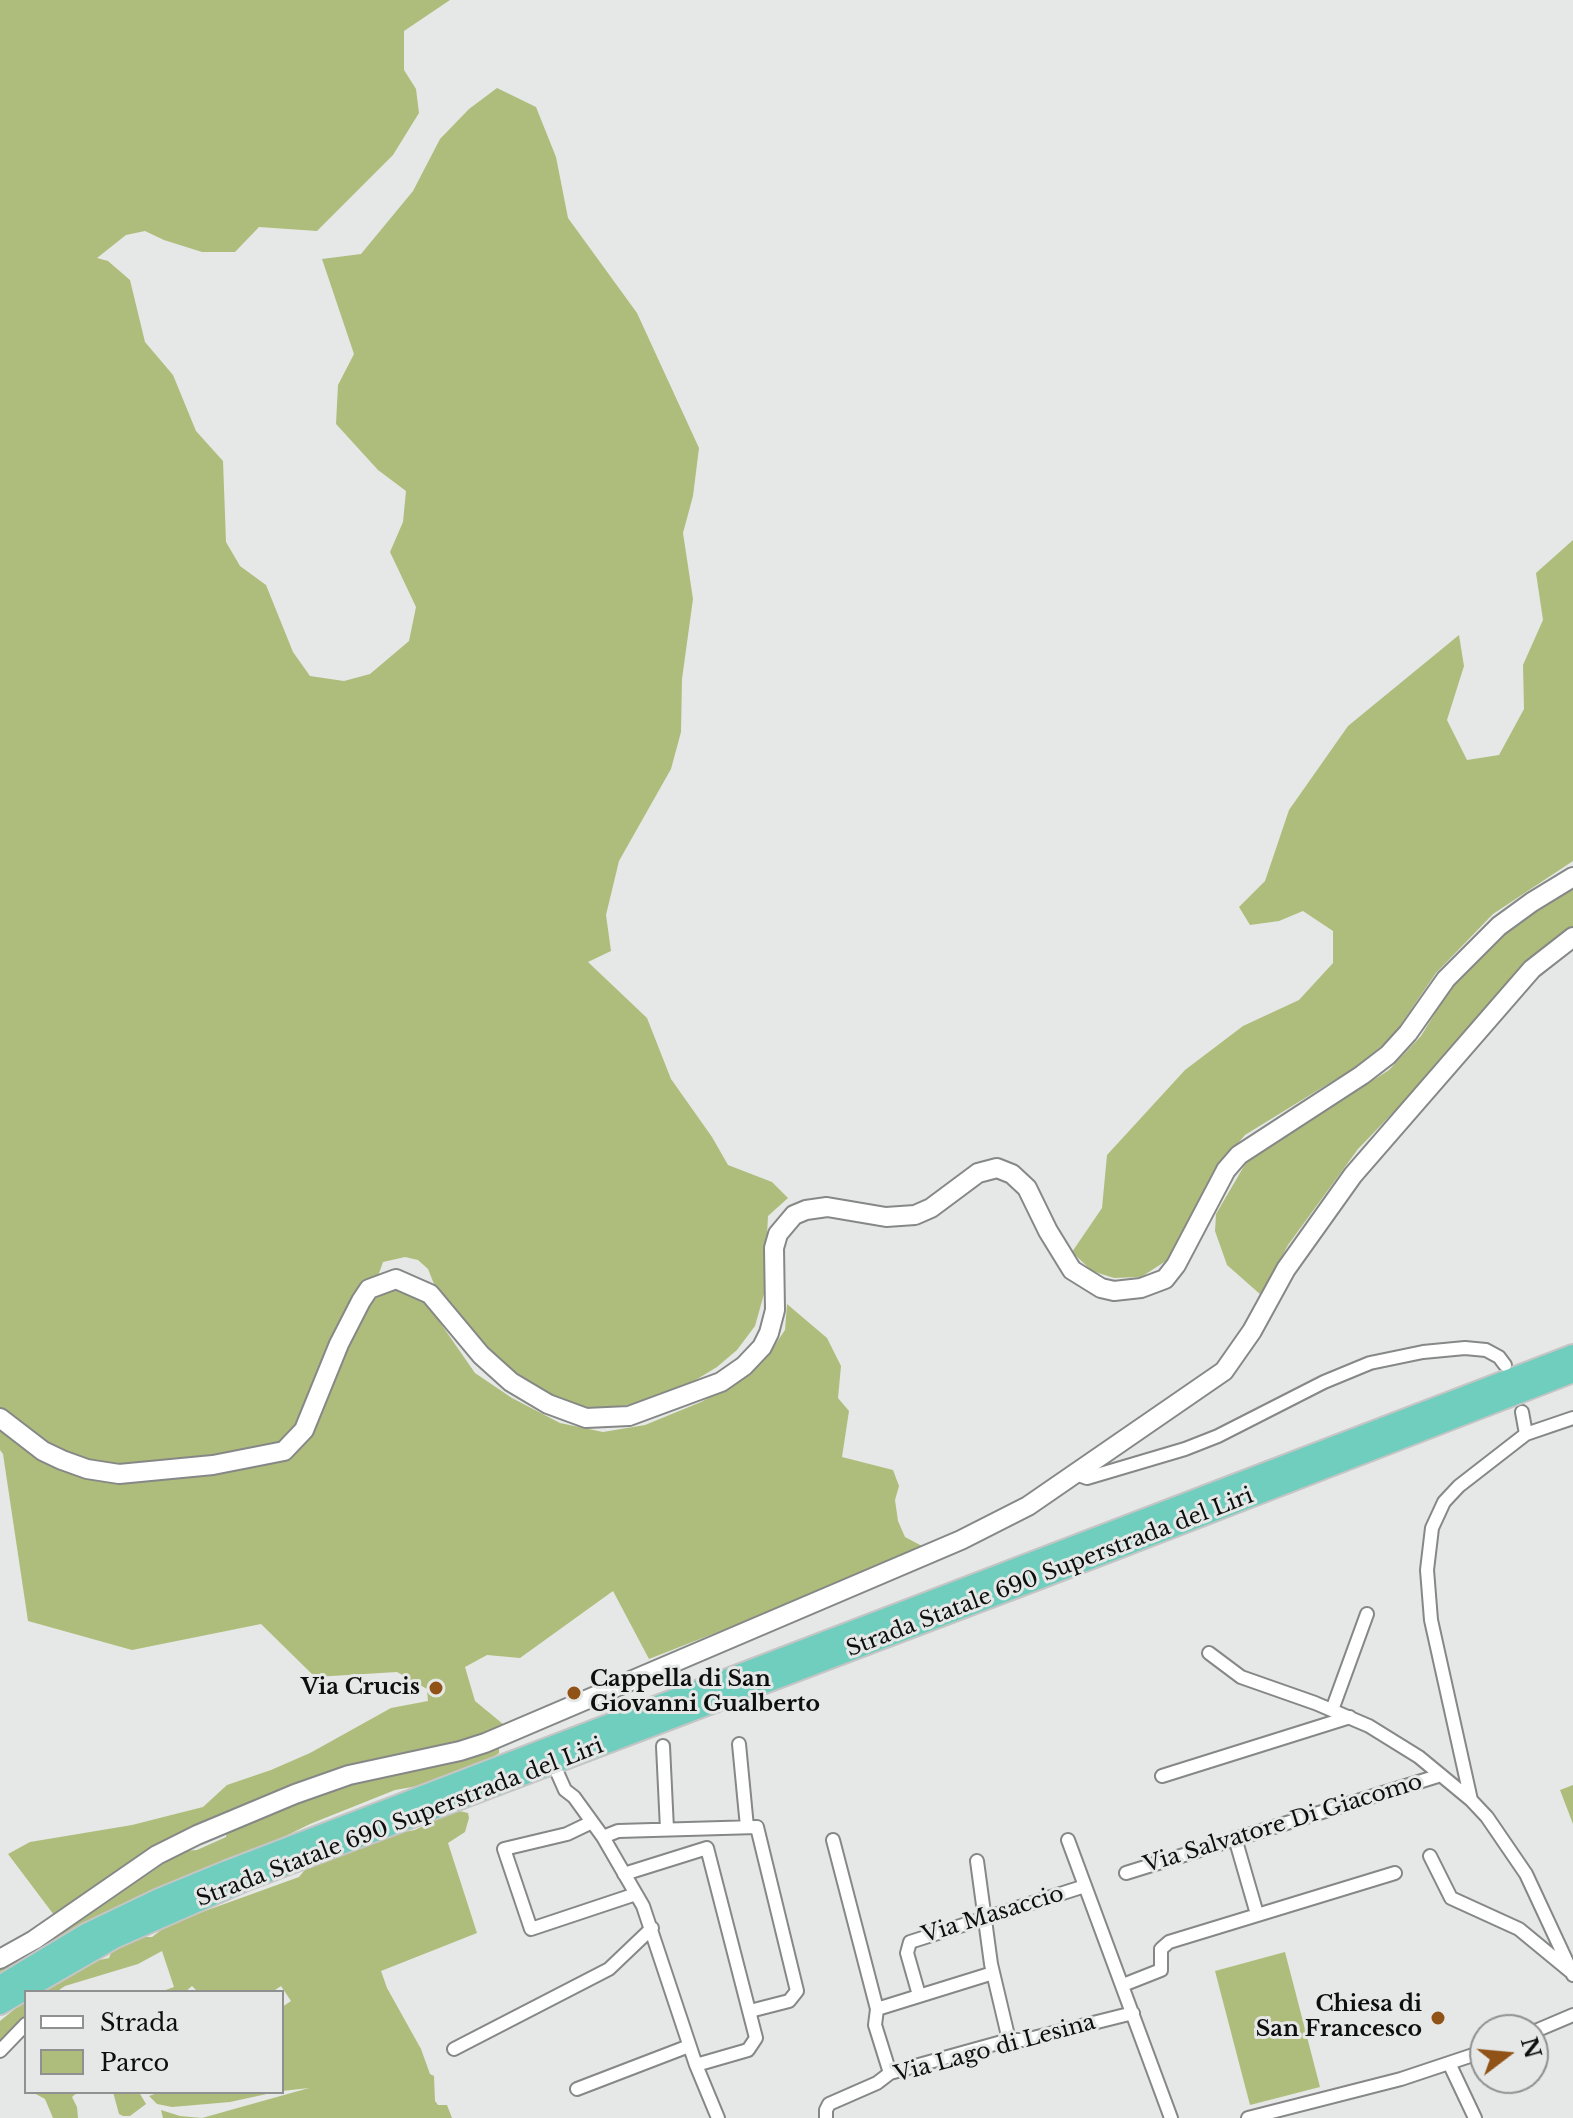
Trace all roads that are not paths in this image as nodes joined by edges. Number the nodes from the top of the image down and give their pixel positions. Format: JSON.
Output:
{"nodes":[{"id":1,"x":1573,"y":877,"type":"edge"},
{"id":2,"x":1573,"y":937,"type":"edge"},
{"id":3,"x":1573,"y":1355,"type":"edge"},
{"id":4,"x":1505,"y":1365,"type":"dead end"},
{"id":5,"x":1573,"y":1372,"type":"edge"},
{"id":6,"x":1522,"y":1412,"type":"dead end"},
{"id":7,"x":0,"y":1418,"type":"edge"},
{"id":8,"x":1573,"y":1418,"type":"edge"},
{"id":9,"x":1526,"y":1434,"type":"junction"},
{"id":10,"x":1076,"y":1474,"type":"junction"},
{"id":11,"x":1367,"y":1614,"type":"dead end"},
{"id":12,"x":1209,"y":1653,"type":"dead end"},
{"id":13,"x":1332,"y":1710,"type":"junction"},
{"id":14,"x":1350,"y":1717,"type":"junction"},
{"id":15,"x":739,"y":1744,"type":"dead end"},
{"id":16,"x":663,"y":1746,"type":"dead end"},
{"id":17,"x":557,"y":1772,"type":"dead end"},
{"id":18,"x":1441,"y":1775,"type":"junction"},
{"id":19,"x":1162,"y":1776,"type":"dead end"},
{"id":20,"x":1471,"y":1800,"type":"junction"},
{"id":21,"x":592,"y":1822,"type":"junction"},
{"id":22,"x":747,"y":1827,"type":"junction"},
{"id":23,"x":667,"y":1829,"type":"junction"},
{"id":24,"x":603,"y":1837,"type":"junction"},
{"id":25,"x":1235,"y":1838,"type":"junction"},
{"id":26,"x":833,"y":1840,"type":"dead end"},
{"id":27,"x":1068,"y":1840,"type":"dead end"},
{"id":28,"x":1430,"y":1856,"type":"dead end"},
{"id":29,"x":977,"y":1861,"type":"dead end"},
{"id":30,"x":1126,"y":1873,"type":"dead end"},
{"id":31,"x":1395,"y":1873,"type":"dead end"},
{"id":32,"x":624,"y":1874,"type":"junction"},
{"id":33,"x":1085,"y":1886,"type":"junction"},
{"id":34,"x":636,"y":1894,"type":"junction"},
{"id":35,"x":1257,"y":1914,"type":"junction"},
{"id":36,"x":986,"y":1917,"type":"junction"},
{"id":37,"x":652,"y":1928,"type":"junction"},
{"id":38,"x":0,"y":1959,"type":"edge"},
{"id":39,"x":993,"y":1973,"type":"junction"},
{"id":40,"x":1572,"y":1974,"type":"edge"},
{"id":41,"x":1123,"y":1985,"type":"junction"},
{"id":42,"x":0,"y":1986,"type":"edge"},
{"id":43,"x":24,"y":1990,"type":"edge"},
{"id":44,"x":24,"y":1990,"type":"edge"},
{"id":45,"x":919,"y":1995,"type":"junction"},
{"id":46,"x":0,"y":2004,"type":"edge"},
{"id":47,"x":877,"y":2009,"type":"junction"},
{"id":48,"x":750,"y":2011,"type":"junction"},
{"id":49,"x":1133,"y":2013,"type":"junction"},
{"id":50,"x":1573,"y":2015,"type":"edge"},
{"id":51,"x":1549,"y":2025,"type":"edge"},
{"id":52,"x":24,"y":2026,"type":"edge"},
{"id":53,"x":1009,"y":2040,"type":"junction"},
{"id":54,"x":689,"y":2046,"type":"junction"},
{"id":55,"x":454,"y":2049,"type":"dead end"},
{"id":56,"x":0,"y":2051,"type":"edge"},
{"id":57,"x":1469,"y":2056,"type":"edge"},
{"id":58,"x":1449,"y":2063,"type":"junction"},
{"id":59,"x":696,"y":2065,"type":"junction"},
{"id":60,"x":890,"y":2073,"type":"junction"},
{"id":61,"x":577,"y":2089,"type":"dead end"},
{"id":62,"x":1285,"y":2114,"type":"edge"},
{"id":63,"x":718,"y":2118,"type":"edge"},
{"id":64,"x":826,"y":2118,"type":"edge"},
{"id":65,"x":1171,"y":2118,"type":"edge"},
{"id":66,"x":1248,"y":2118,"type":"edge"},
{"id":67,"x":1475,"y":2118,"type":"edge"}],
"edges":[{"from":1,"to":7,"type":"main road"},
{"from":2,"to":10,"type":"main road"},
{"from":3,"to":42,"type":"highway","name":"Strada Statale 690 Superstrada del Liri"},
{"from":4,"to":10,"type":"street"},
{"from":5,"to":44,"type":"highway","name":"Strada Statale 690 Superstrada del Liri"},
{"from":6,"to":9,"type":"street"},
{"from":8,"to":9,"type":"street"},
{"from":9,"to":20,"type":"street"},
{"from":10,"to":38,"type":"main road"},
{"from":11,"to":13,"type":"street"},
{"from":12,"to":13,"type":"street"},
{"from":13,"to":14,"type":"street"},
{"from":14,"to":18,"type":"street"},
{"from":14,"to":19,"type":"street"},
{"from":15,"to":22,"type":"street"},
{"from":16,"to":23,"type":"street"},
{"from":17,"to":21,"type":"street"},
{"from":18,"to":20,"type":"street"},
{"from":18,"to":25,"type":"street","name":"Via Salvatore Di Giacomo"},
{"from":20,"to":40,"type":"street"},
{"from":21,"to":24,"type":"street"},
{"from":21,"to":34,"type":"street"},
{"from":22,"to":23,"type":"street"},
{"from":22,"to":48,"type":"street"},
{"from":23,"to":24,"type":"street"},
{"from":24,"to":32,"type":"street"},
{"from":25,"to":30,"type":"street","name":"Via Salvatore Di Giacomo"},
{"from":25,"to":35,"type":"street"},
{"from":26,"to":47,"type":"street"},
{"from":27,"to":33,"type":"street"},
{"from":28,"to":40,"type":"street"},
{"from":29,"to":36,"type":"street"},
{"from":31,"to":35,"type":"street"},
{"from":32,"to":34,"type":"street"},
{"from":32,"to":48,"type":"street"},
{"from":33,"to":36,"type":"street","name":"Via Masaccio"},
{"from":33,"to":41,"type":"street"},
{"from":34,"to":37,"type":"street"},
{"from":35,"to":41,"type":"street"},
{"from":36,"to":39,"type":"street"},
{"from":36,"to":45,"type":"street","name":"Via Masaccio"},
{"from":37,"to":54,"type":"street"},
{"from":37,"to":55,"type":"street"},
{"from":39,"to":45,"type":"street"},
{"from":39,"to":53,"type":"street"},
{"from":41,"to":49,"type":"street"},
{"from":43,"to":46,"type":"highway","name":"Strada Statale 690 Superstrada del Liri"},
{"from":45,"to":47,"type":"street"},
{"from":47,"to":60,"type":"street"},
{"from":48,"to":59,"type":"street"},
{"from":49,"to":53,"type":"street","name":"Via Lago di Lesina"},
{"from":49,"to":65,"type":"street"},
{"from":50,"to":51,"type":"street"},
{"from":52,"to":56,"type":"street"},
{"from":53,"to":60,"type":"street","name":"Via Lago di Lesina"},
{"from":54,"to":59,"type":"street"},
{"from":54,"to":61,"type":"street"},
{"from":57,"to":58,"type":"street"},
{"from":58,"to":62,"type":"street"},
{"from":58,"to":67,"type":"street"},
{"from":59,"to":63,"type":"street"},
{"from":60,"to":64,"type":"street","name":"Via Lago di Lesina"},
{"from":62,"to":66,"type":"street"}]}
